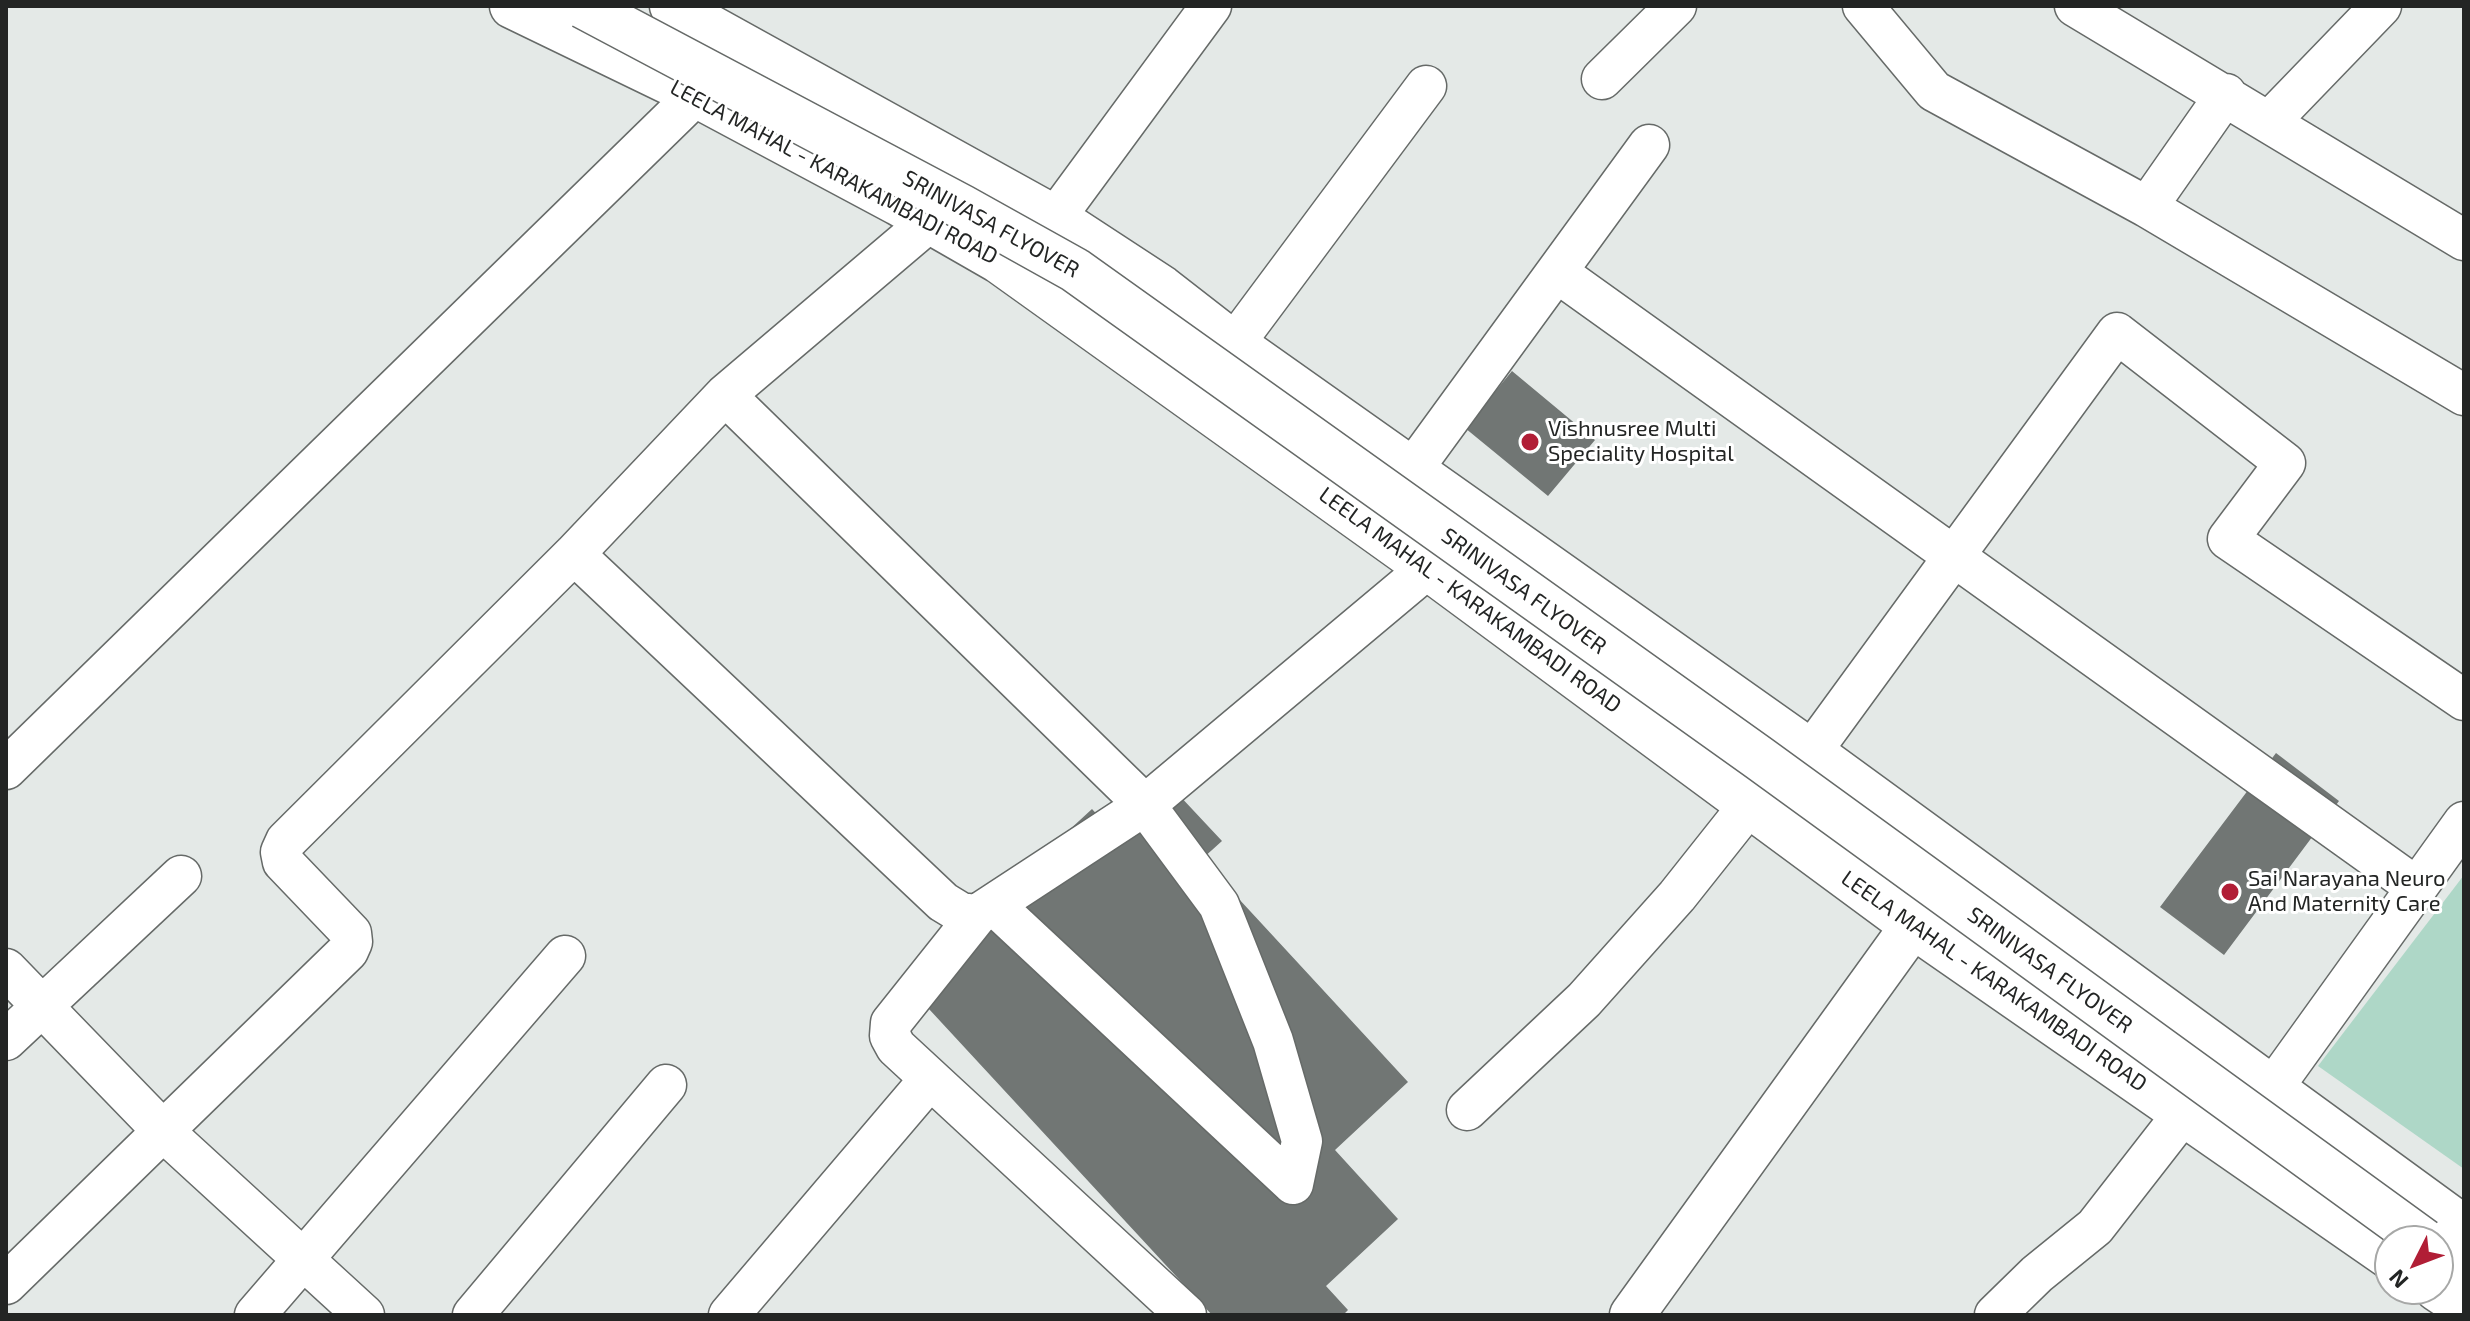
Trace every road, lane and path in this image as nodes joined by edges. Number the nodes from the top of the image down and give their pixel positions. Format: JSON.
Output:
{"nodes":[{"id":1,"x":512,"y":6,"type":"edge"},
{"id":2,"x":583,"y":6,"type":"edge"},
{"id":3,"x":672,"y":6,"type":"edge"},
{"id":4,"x":1211,"y":6,"type":"edge"},
{"id":5,"x":1676,"y":6,"type":"edge"},
{"id":6,"x":1863,"y":6,"type":"edge"},
{"id":7,"x":2075,"y":6,"type":"edge"},
{"id":8,"x":2381,"y":6,"type":"edge"},
{"id":9,"x":1602,"y":79,"type":"dead end"},
{"id":10,"x":1426,"y":86,"type":"dead end"},
{"id":11,"x":2226,"y":94,"type":"junction"},
{"id":12,"x":696,"y":95,"type":"junction"},
{"id":13,"x":2270,"y":121,"type":"junction"},
{"id":14,"x":1649,"y":145,"type":"dead end"},
{"id":15,"x":2147,"y":207,"type":"junction"},
{"id":16,"x":1055,"y":218,"type":"junction"},
{"id":17,"x":930,"y":221,"type":"junction"},
{"id":18,"x":2464,"y":240,"type":"edge"},
{"id":19,"x":1558,"y":273,"type":"junction"},
{"id":20,"x":1234,"y":344,"type":"junction"},
{"id":21,"x":725,"y":395,"type":"junction"},
{"id":22,"x":2464,"y":395,"type":"edge"},
{"id":23,"x":1412,"y":470,"type":"junction"},
{"id":24,"x":574,"y":554,"type":"junction"},
{"id":25,"x":1956,"y":556,"type":"junction"},
{"id":26,"x":1428,"y":568,"type":"junction"},
{"id":27,"x":2464,"y":700,"type":"edge"},
{"id":28,"x":1811,"y":752,"type":"junction"},
{"id":29,"x":6,"y":769,"type":"edge"},
{"id":30,"x":1750,"y":804,"type":"junction"},
{"id":31,"x":1145,"y":805,"type":"junction"},
{"id":32,"x":2464,"y":822,"type":"edge"},
{"id":33,"x":1959,"y":861,"type":"junction"},
{"id":34,"x":181,"y":876,"type":"dead end"},
{"id":35,"x":2416,"y":887,"type":"junction"},
{"id":36,"x":985,"y":910,"type":"junction"},
{"id":37,"x":1913,"y":926,"type":"junction"},
{"id":38,"x":565,"y":956,"type":"dead end"},
{"id":39,"x":6,"y":969,"type":"edge"},
{"id":40,"x":42,"y":1006,"type":"junction"},
{"id":41,"x":6,"y":1040,"type":"edge"},
{"id":42,"x":930,"y":1079,"type":"junction"},
{"id":43,"x":666,"y":1085,"type":"dead end"},
{"id":44,"x":2272,"y":1089,"type":"junction"},
{"id":45,"x":1467,"y":1110,"type":"dead end"},
{"id":46,"x":2183,"y":1114,"type":"junction"},
{"id":47,"x":163,"y":1131,"type":"junction"},
{"id":48,"x":2402,"y":1225,"type":"edge"},
{"id":49,"x":2464,"y":1228,"type":"edge"},
{"id":50,"x":2374,"y":1246,"type":"edge"},
{"id":51,"x":303,"y":1259,"type":"junction"},
{"id":52,"x":6,"y":1284,"type":"edge"},
{"id":53,"x":255,"y":1315,"type":"edge"},
{"id":54,"x":364,"y":1315,"type":"edge"},
{"id":55,"x":473,"y":1315,"type":"edge"},
{"id":56,"x":729,"y":1315,"type":"edge"},
{"id":57,"x":1186,"y":1315,"type":"edge"},
{"id":58,"x":1632,"y":1315,"type":"edge"},
{"id":59,"x":1995,"y":1315,"type":"edge"}],
"edges":[{"from":1,"to":12,"type":"main road","name":"LEELA MAHAL - KARAKAMBADI ROAD"},
{"from":2,"to":48,"type":"main road","name":"SRINIVASA FLYOVER","bridge":true},
{"from":3,"to":16,"type":"main road"},
{"from":4,"to":16,"type":"street"},
{"from":5,"to":9,"type":"street"},
{"from":6,"to":15,"type":"street"},
{"from":7,"to":11,"type":"street"},
{"from":8,"to":13,"type":"street"},
{"from":10,"to":20,"type":"street"},
{"from":11,"to":13,"type":"street"},
{"from":11,"to":15,"type":"street"},
{"from":12,"to":17,"type":"main road","name":"LEELA MAHAL - KARAKAMBADI ROAD"},
{"from":12,"to":29,"type":"street"},
{"from":13,"to":18,"type":"street"},
{"from":14,"to":19,"type":"street"},
{"from":15,"to":22,"type":"street"},
{"from":16,"to":20,"type":"main road"},
{"from":17,"to":21,"type":"street"},
{"from":17,"to":26,"type":"main road","name":"LEELA MAHAL - KARAKAMBADI ROAD"},
{"from":19,"to":23,"type":"street"},
{"from":19,"to":25,"type":"street"},
{"from":20,"to":23,"type":"main road"},
{"from":21,"to":24,"type":"street"},
{"from":21,"to":31,"type":"street"},
{"from":23,"to":28,"type":"main road"},
{"from":24,"to":36,"type":"street"},
{"from":24,"to":47,"type":"street"},
{"from":25,"to":27,"type":"street"},
{"from":25,"to":28,"type":"street"},
{"from":25,"to":35,"type":"street"},
{"from":26,"to":30,"type":"main road","name":"LEELA MAHAL - KARAKAMBADI ROAD"},
{"from":26,"to":31,"type":"street"},
{"from":28,"to":33,"type":"main road"},
{"from":30,"to":37,"type":"main road","name":"LEELA MAHAL - KARAKAMBADI ROAD"},
{"from":30,"to":45,"type":"street"},
{"from":31,"to":36,"type":"street"},
{"from":31,"to":36,"type":"street"},
{"from":32,"to":35,"type":"street"},
{"from":33,"to":37,"type":"main road"},
{"from":33,"to":44,"type":"main road"},
{"from":34,"to":40,"type":"street"},
{"from":35,"to":44,"type":"street"},
{"from":36,"to":42,"type":"street"},
{"from":37,"to":46,"type":"main road","name":"LEELA MAHAL - KARAKAMBADI ROAD"},
{"from":37,"to":58,"type":"main road"},
{"from":38,"to":51,"type":"street"},
{"from":39,"to":40,"type":"street"},
{"from":40,"to":41,"type":"street"},
{"from":40,"to":47,"type":"street"},
{"from":42,"to":56,"type":"street"},
{"from":42,"to":57,"type":"street"},
{"from":43,"to":55,"type":"street"},
{"from":44,"to":49,"type":"main road"},
{"from":46,"to":50,"type":"main road","name":"LEELA MAHAL - KARAKAMBADI ROAD"},
{"from":46,"to":59,"type":"street"},
{"from":47,"to":51,"type":"street"},
{"from":47,"to":52,"type":"street"},
{"from":51,"to":53,"type":"street"},
{"from":51,"to":54,"type":"street"}]}
